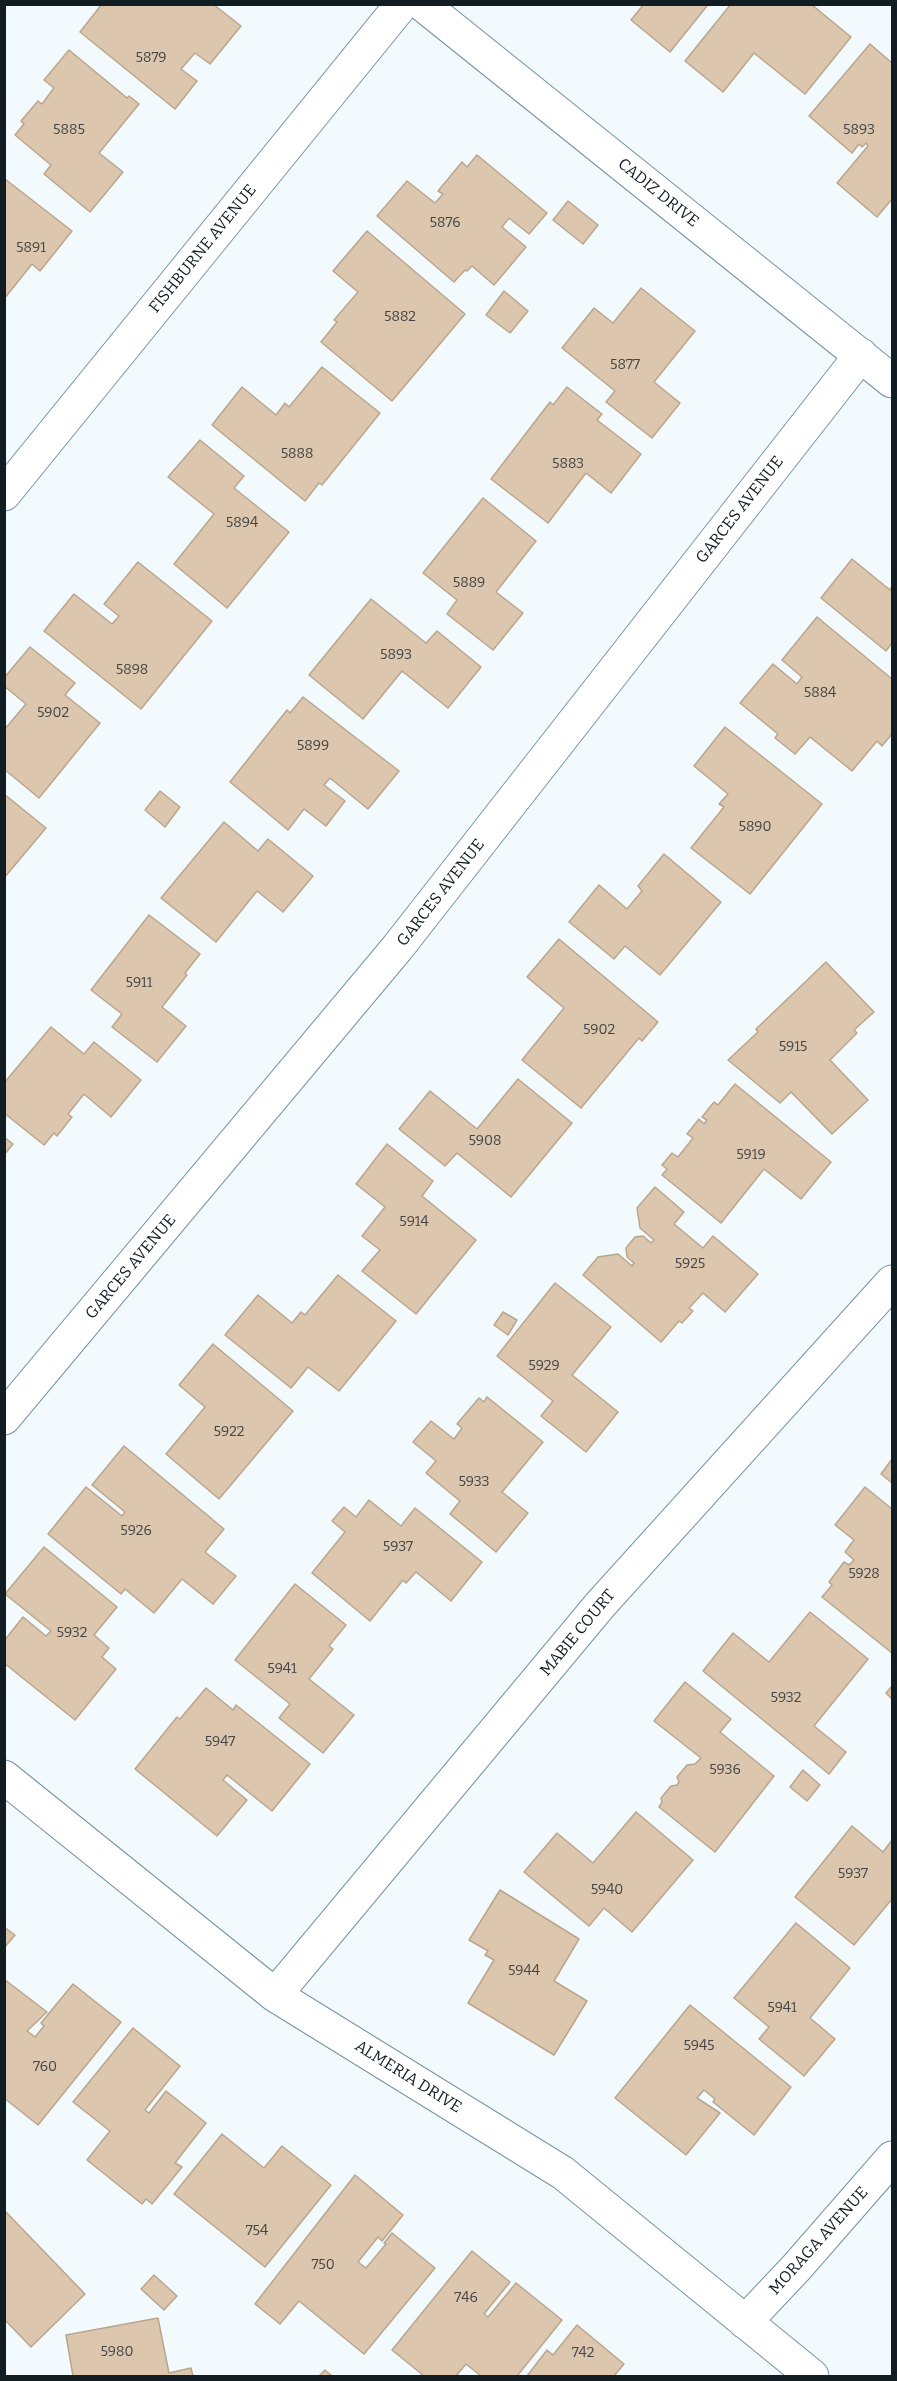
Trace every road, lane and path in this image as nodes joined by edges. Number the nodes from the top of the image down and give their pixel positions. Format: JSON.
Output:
{"nodes":[{"id":1,"x":402,"y":4,"type":"edge"},
{"id":2,"x":422,"y":4,"type":"edge"},
{"id":3,"x":861,"y":355,"type":"junction"},
{"id":4,"x":892,"y":381,"type":"edge"},
{"id":5,"x":4,"y":494,"type":"edge"},
{"id":6,"x":892,"y":1282,"type":"edge"},
{"id":7,"x":4,"y":1418,"type":"edge"},
{"id":8,"x":4,"y":1777,"type":"edge"},
{"id":9,"x":275,"y":1995,"type":"junction"},
{"id":10,"x":892,"y":2158,"type":"edge"},
{"id":11,"x":745,"y":2322,"type":"junction"},
{"id":12,"x":812,"y":2376,"type":"edge"}],
"edges":[{"from":1,"to":5,"type":"street","name":"FISHBURNE AVENUE"},
{"from":2,"to":3,"type":"street","name":"CADIZ DRIVE"},
{"from":3,"to":4,"type":"street","name":"CADIZ DRIVE"},
{"from":3,"to":7,"type":"street","name":"GARCES AVENUE"},
{"from":6,"to":9,"type":"street","name":"MABIE COURT"},
{"from":8,"to":9,"type":"street","name":"ALMERIA DRIVE"},
{"from":9,"to":11,"type":"street","name":"ALMERIA DRIVE"},
{"from":10,"to":11,"type":"street","name":"MORAGA AVENUE"},
{"from":11,"to":12,"type":"street","name":"ALMERIA DRIVE"}]}
